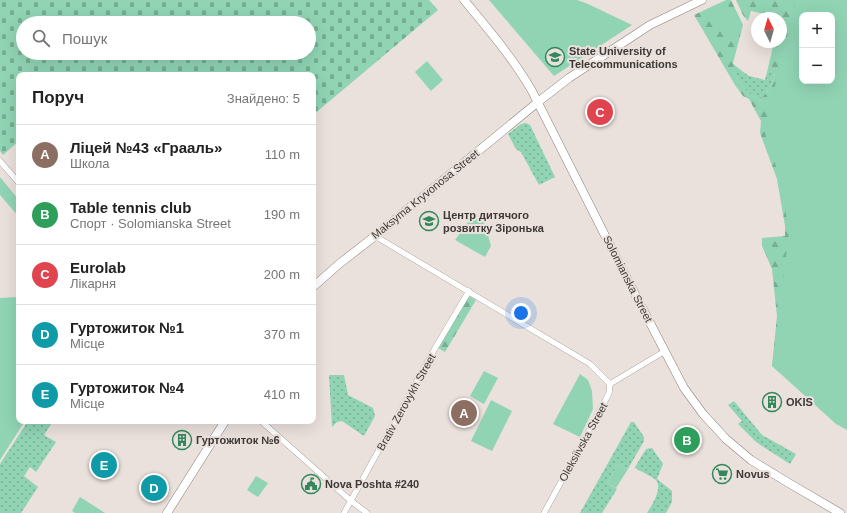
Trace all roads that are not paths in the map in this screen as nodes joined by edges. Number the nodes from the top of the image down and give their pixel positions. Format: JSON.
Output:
{"nodes":[{"id":1,"x":464,"y":0,"type":"edge"},
{"id":2,"x":702,"y":0,"type":"edge"},
{"id":3,"x":538,"y":102,"type":"junction"},
{"id":4,"x":0,"y":161,"type":"edge"},
{"id":5,"x":16,"y":180,"type":"edge"},
{"id":6,"x":375,"y":236,"type":"junction"},
{"id":7,"x":316,"y":284,"type":"edge"},
{"id":8,"x":469,"y":291,"type":"junction"},
{"id":9,"x":665,"y":351,"type":"junction"},
{"id":10,"x":610,"y":384,"type":"junction"},
{"id":11,"x":223,"y":424,"type":"edge"},
{"id":12,"x":264,"y":424,"type":"edge"},
{"id":13,"x":351,"y":501,"type":"junction"},
{"id":14,"x":167,"y":513,"type":"edge"},
{"id":15,"x":344,"y":513,"type":"edge"},
{"id":16,"x":367,"y":513,"type":"edge"},
{"id":17,"x":544,"y":513,"type":"edge"},
{"id":18,"x":840,"y":513,"type":"edge"}],
"edges":[{"from":1,"to":3,"type":"main road","name":"Solomianska Street"},
{"from":2,"to":3,"type":"main road","name":"Maksyma Kryvonosa Street"},
{"from":3,"to":6,"type":"main road","name":"Maksyma Kryvonosa Street"},
{"from":3,"to":9,"type":"main road","name":"Solomianska Street"},
{"from":4,"to":5,"type":"street"},
{"from":6,"to":7,"type":"main road","name":"Maksyma Kryvonosa Street"},
{"from":6,"to":8,"type":"street"},
{"from":8,"to":10,"type":"street"},
{"from":8,"to":13,"type":"street","name":"Brativ Zerovykh Street"},
{"from":9,"to":10,"type":"street"},
{"from":9,"to":18,"type":"main road","name":"Solomianska Street"},
{"from":10,"to":17,"type":"street","name":"Oleksiivska Street"},
{"from":11,"to":14,"type":"main road"},
{"from":12,"to":13,"type":"street"},
{"from":13,"to":15,"type":"street","name":"Brativ Zerovykh Street"},
{"from":13,"to":16,"type":"street"}]}
